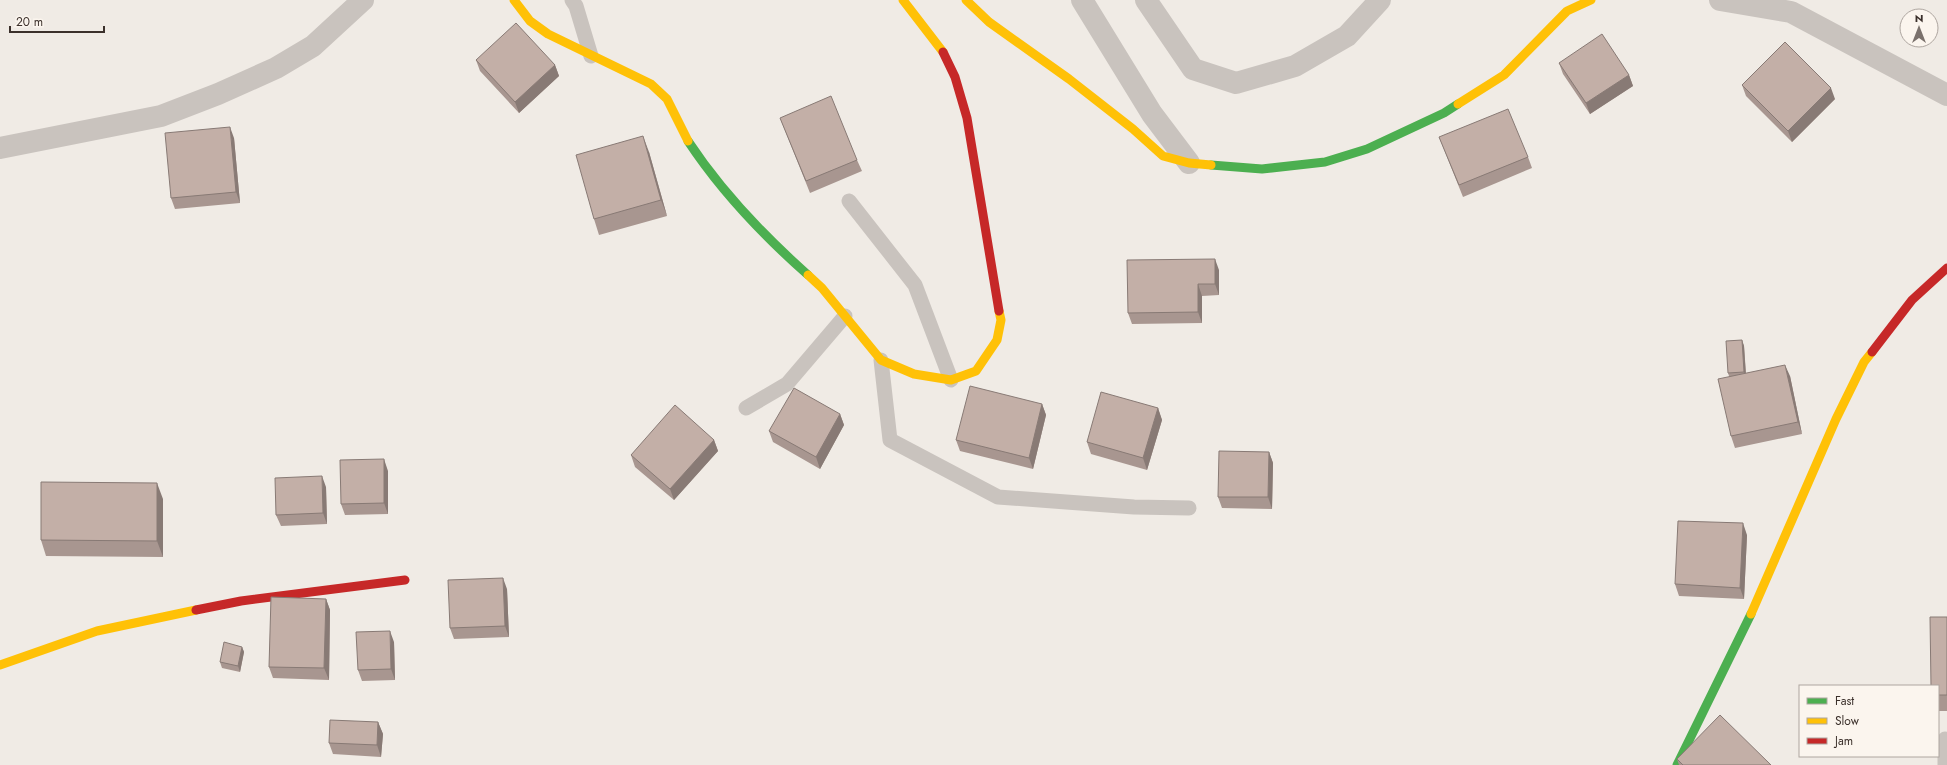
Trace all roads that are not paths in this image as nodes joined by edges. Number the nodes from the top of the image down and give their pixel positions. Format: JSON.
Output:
{"nodes":[{"id":1,"x":363,"y":0,"type":"edge"},
{"id":2,"x":514,"y":0,"type":"edge"},
{"id":3,"x":572,"y":0,"type":"edge"},
{"id":4,"x":904,"y":0,"type":"edge"},
{"id":5,"x":966,"y":0,"type":"edge"},
{"id":6,"x":1082,"y":0,"type":"edge"},
{"id":7,"x":1146,"y":0,"type":"edge"},
{"id":8,"x":1380,"y":0,"type":"edge"},
{"id":9,"x":1591,"y":0,"type":"edge"},
{"id":10,"x":1720,"y":0,"type":"edge"},
{"id":11,"x":591,"y":56,"type":"junction"},
{"id":12,"x":1947,"y":96,"type":"edge"},
{"id":13,"x":0,"y":148,"type":"edge"},
{"id":14,"x":1189,"y":163,"type":"junction"},
{"id":15,"x":849,"y":201,"type":"dead end"},
{"id":16,"x":1947,"y":268,"type":"edge"},
{"id":17,"x":845,"y":316,"type":"junction"},
{"id":18,"x":881,"y":360,"type":"junction"},
{"id":19,"x":951,"y":380,"type":"junction"},
{"id":20,"x":746,"y":408,"type":"dead end"},
{"id":21,"x":1189,"y":508,"type":"dead end"},
{"id":22,"x":405,"y":580,"type":"dead end"},
{"id":23,"x":0,"y":665,"type":"edge"},
{"id":24,"x":1945,"y":739,"type":"dead end"},
{"id":25,"x":1677,"y":765,"type":"edge"},
{"id":26,"x":1945,"y":765,"type":"edge"}],
"edges":[{"from":1,"to":13,"type":"street"},
{"from":2,"to":11,"type":"street"},
{"from":3,"to":11,"type":"lane"},
{"from":4,"to":19,"type":"street"},
{"from":5,"to":14,"type":"street"},
{"from":6,"to":14,"type":"street"},
{"from":7,"to":8,"type":"street"},
{"from":9,"to":14,"type":"street"},
{"from":10,"to":12,"type":"street"},
{"from":11,"to":17,"type":"street"},
{"from":15,"to":19,"type":"lane"},
{"from":16,"to":25,"type":"street"},
{"from":17,"to":18,"type":"street"},
{"from":17,"to":20,"type":"lane"},
{"from":18,"to":19,"type":"street"},
{"from":18,"to":21,"type":"lane"},
{"from":22,"to":23,"type":"street"},
{"from":24,"to":26,"type":"lane"}]}
